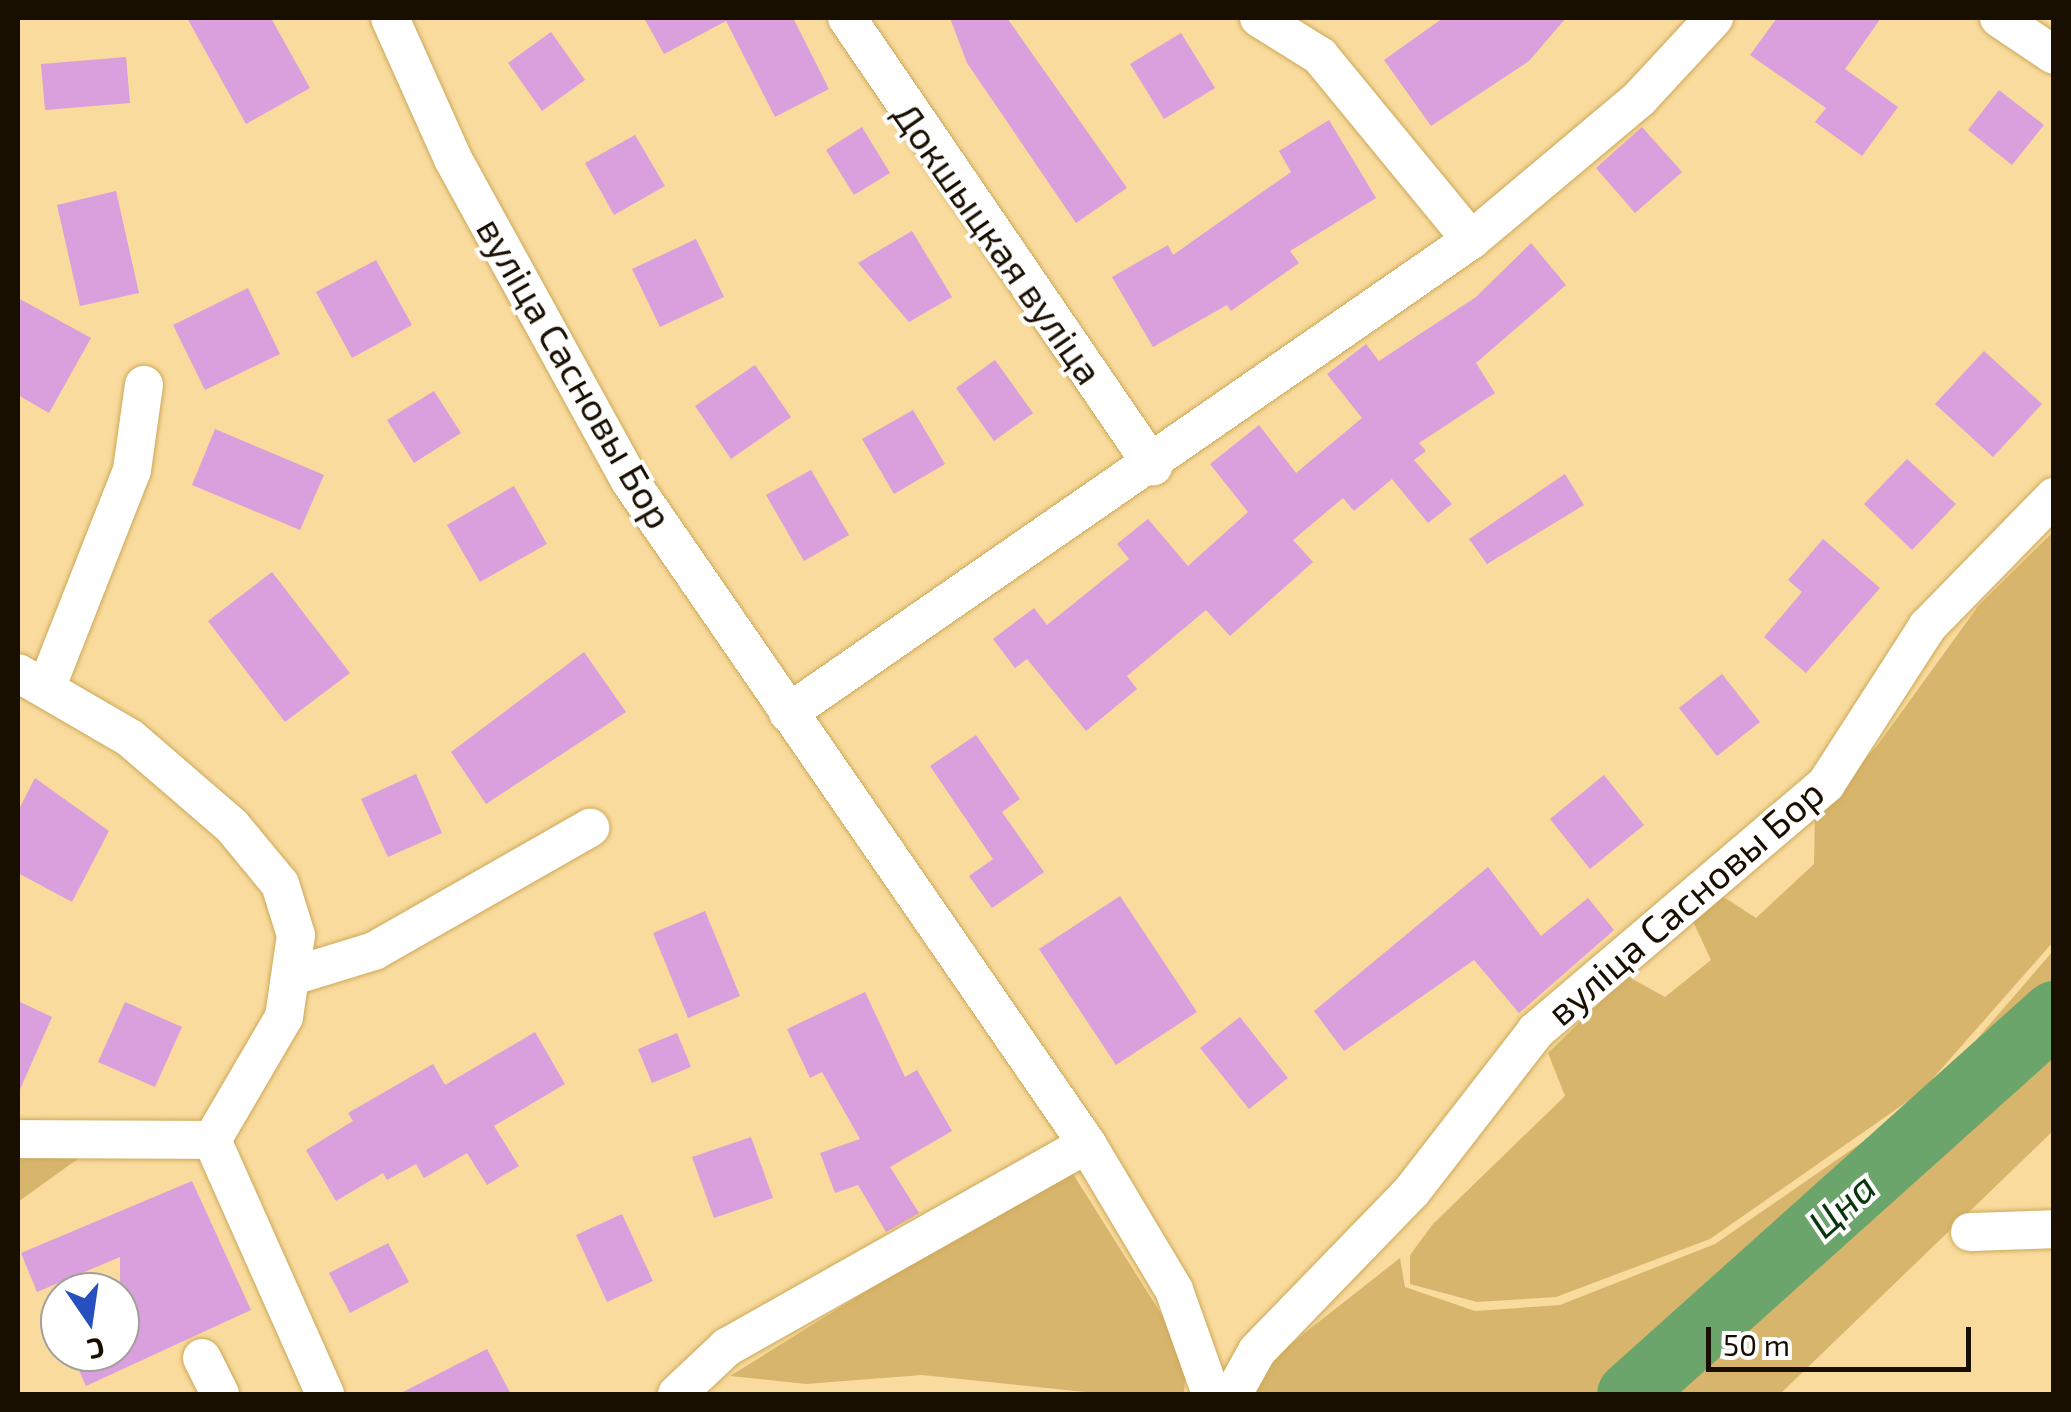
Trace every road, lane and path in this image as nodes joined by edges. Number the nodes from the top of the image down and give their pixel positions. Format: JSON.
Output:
{"nodes":[{"id":1,"x":390,"y":18,"type":"edge"},
{"id":2,"x":847,"y":18,"type":"edge"},
{"id":3,"x":1259,"y":18,"type":"edge"},
{"id":4,"x":1311,"y":18,"type":"edge"},
{"id":5,"x":1714,"y":18,"type":"edge"},
{"id":6,"x":1999,"y":18,"type":"edge"},
{"id":7,"x":1320,"y":56,"type":"junction"},
{"id":8,"x":2054,"y":56,"type":"edge"},
{"id":9,"x":1471,"y":240,"type":"junction"},
{"id":10,"x":144,"y":385,"type":"dead end"},
{"id":11,"x":1152,"y":466,"type":"junction"},
{"id":12,"x":2054,"y":496,"type":"edge"},
{"id":13,"x":32,"y":680,"type":"edge"},
{"id":14,"x":788,"y":713,"type":"junction"},
{"id":15,"x":590,"y":828,"type":"dead end"},
{"id":16,"x":296,"y":975,"type":"junction"},
{"id":17,"x":18,"y":1139,"type":"edge"},
{"id":18,"x":212,"y":1140,"type":"junction"},
{"id":19,"x":1087,"y":1144,"type":"junction"},
{"id":20,"x":2054,"y":1229,"type":"edge"},
{"id":21,"x":1970,"y":1232,"type":"dead end"},
{"id":22,"x":202,"y":1358,"type":"dead end"},
{"id":23,"x":220,"y":1394,"type":"edge"},
{"id":24,"x":325,"y":1394,"type":"edge"},
{"id":25,"x":677,"y":1394,"type":"edge"},
{"id":26,"x":1211,"y":1394,"type":"edge"},
{"id":27,"x":1233,"y":1394,"type":"edge"}],
"edges":[{"from":1,"to":14,"type":"street","name":"вуліца Сасновы Бор"},
{"from":2,"to":11,"type":"street","name":"Докшыцкая вуліца"},
{"from":3,"to":7,"type":"street"},
{"from":4,"to":7,"type":"street"},
{"from":5,"to":9,"type":"street"},
{"from":6,"to":8,"type":"street"},
{"from":7,"to":9,"type":"street"},
{"from":9,"to":11,"type":"street"},
{"from":10,"to":13,"type":"street"},
{"from":11,"to":14,"type":"street"},
{"from":12,"to":27,"type":"street","name":"вуліца Сасновы Бор"},
{"from":13,"to":16,"type":"street"},
{"from":14,"to":19,"type":"street","name":"вуліца Сасновы Бор"},
{"from":15,"to":16,"type":"street"},
{"from":16,"to":18,"type":"street"},
{"from":17,"to":18,"type":"street"},
{"from":18,"to":24,"type":"street"},
{"from":19,"to":25,"type":"street"},
{"from":19,"to":26,"type":"street","name":"вуліца Сасновы Бор"},
{"from":20,"to":21,"type":"street"},
{"from":22,"to":23,"type":"street"}]}
